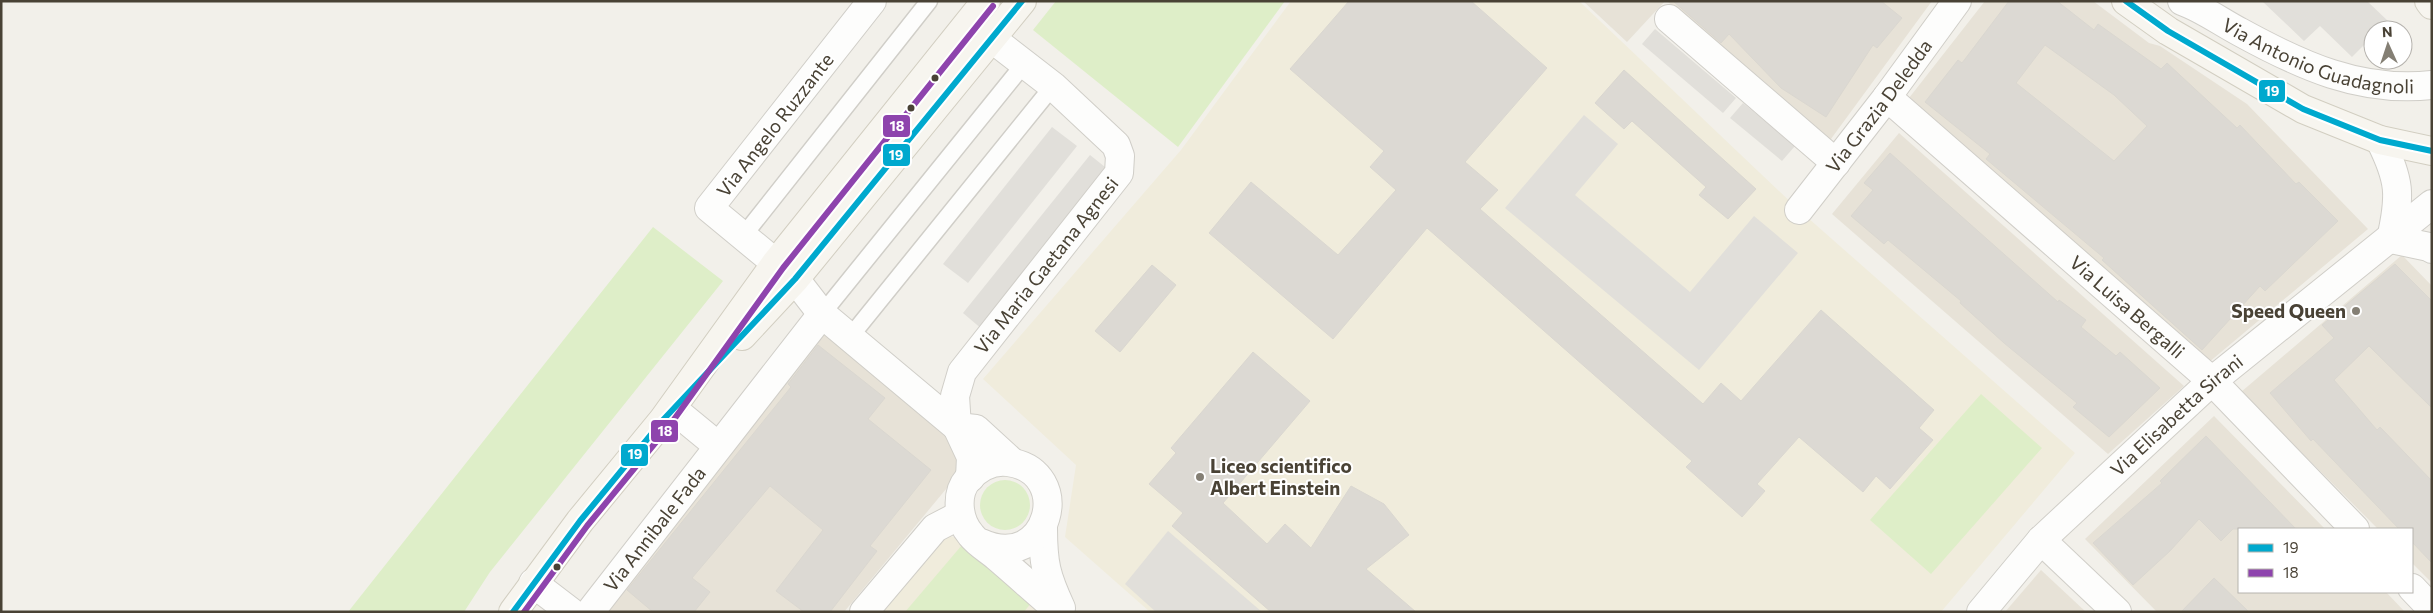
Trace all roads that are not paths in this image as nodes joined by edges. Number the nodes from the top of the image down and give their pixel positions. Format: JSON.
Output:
{"nodes":[{"id":1,"x":872,"y":1,"type":"edge"},
{"id":2,"x":929,"y":1,"type":"edge"},
{"id":3,"x":986,"y":1,"type":"edge"},
{"id":4,"x":1022,"y":1,"type":"edge"},
{"id":5,"x":1957,"y":1,"type":"edge"},
{"id":6,"x":2126,"y":1,"type":"edge"},
{"id":7,"x":2182,"y":1,"type":"edge"},
{"id":8,"x":2429,"y":1,"type":"edge"},
{"id":9,"x":2432,"y":5,"type":"edge"},
{"id":10,"x":1669,"y":18,"type":"dead end"},
{"id":11,"x":991,"y":38,"type":"junction"},
{"id":12,"x":1024,"y":64,"type":"junction"},
{"id":13,"x":2432,"y":85,"type":"edge"},
{"id":14,"x":1052,"y":86,"type":"junction"},
{"id":15,"x":1887,"y":98,"type":"junction"},
{"id":16,"x":2380,"y":140,"type":"junction"},
{"id":17,"x":2432,"y":151,"type":"edge"},
{"id":18,"x":1836,"y":163,"type":"junction"},
{"id":19,"x":2432,"y":204,"type":"edge"},
{"id":20,"x":1799,"y":210,"type":"dead end"},
{"id":21,"x":744,"y":235,"type":"junction"},
{"id":22,"x":2391,"y":238,"type":"junction"},
{"id":23,"x":2432,"y":250,"type":"edge"},
{"id":24,"x":786,"y":271,"type":"junction"},
{"id":25,"x":822,"y":314,"type":"junction"},
{"id":26,"x":850,"y":336,"type":"junction"},
{"id":27,"x":2212,"y":381,"type":"junction"},
{"id":28,"x":668,"y":415,"type":"junction"},
{"id":29,"x":957,"y":426,"type":"junction"},
{"id":30,"x":718,"y":446,"type":"junction"},
{"id":31,"x":1012,"y":462,"type":"junction"},
{"id":32,"x":970,"y":478,"type":"junction"},
{"id":33,"x":960,"y":515,"type":"junction"},
{"id":34,"x":1042,"y":528,"type":"junction"},
{"id":35,"x":2354,"y":528,"type":"edge"},
{"id":36,"x":2041,"y":540,"type":"junction"},
{"id":37,"x":981,"y":544,"type":"junction"},
{"id":38,"x":533,"y":583,"type":"junction"},
{"id":39,"x":2413,"y":589,"type":"edge"},
{"id":40,"x":2432,"y":609,"type":"edge"},
{"id":41,"x":513,"y":612,"type":"edge"},
{"id":42,"x":571,"y":612,"type":"edge"},
{"id":43,"x":590,"y":612,"type":"edge"},
{"id":44,"x":864,"y":612,"type":"edge"},
{"id":45,"x":1061,"y":612,"type":"edge"},
{"id":46,"x":1980,"y":612,"type":"edge"},
{"id":47,"x":2117,"y":612,"type":"edge"}],
"edges":[{"from":1,"to":21,"type":"street","name":"Via Angelo Ruzzante"},
{"from":2,"to":21,"type":"lane"},
{"from":3,"to":24,"type":"main road"},
{"from":4,"to":11,"type":"main road"},
{"from":5,"to":15,"type":"street","name":"Via Grazia Deledda"},
{"from":6,"to":16,"type":"main road","name":"Via Antonio Guadagnoli"},
{"from":7,"to":13,"type":"street","name":"Via Antonio Guadagnoli"},
{"from":8,"to":9,"type":"main road"},
{"from":10,"to":18,"type":"street"},
{"from":11,"to":12,"type":"street","name":"Via Maria Gaetana Agnesi"},
{"from":11,"to":24,"type":"main road"},
{"from":12,"to":14,"type":"street","name":"Via Maria Gaetana Agnesi"},
{"from":12,"to":25,"type":"lane"},
{"from":14,"to":26,"type":"lane"},
{"from":14,"to":29,"type":"street","name":"Via Maria Gaetana Agnesi"},
{"from":15,"to":18,"type":"street","name":"Via Grazia Deledda"},
{"from":15,"to":27,"type":"street","name":"Via Luisa Bergalli"},
{"from":16,"to":17,"type":"main road","name":"Via Antonio Guadagnoli"},
{"from":16,"to":22,"type":"street"},
{"from":18,"to":20,"type":"street","name":"Via Grazia Deledda"},
{"from":19,"to":22,"type":"street","name":"Via Elisabetta Sirani"},
{"from":21,"to":24,"type":"street","name":"Via Angelo Ruzzante"},
{"from":22,"to":23,"type":"street"},
{"from":22,"to":27,"type":"street","name":"Via Elisabetta Sirani"},
{"from":24,"to":25,"type":"street","name":"Via Maria Gaetana Agnesi"},
{"from":24,"to":28,"type":"main road"},
{"from":25,"to":26,"type":"street","name":"Via Maria Gaetana Agnesi"},
{"from":25,"to":30,"type":"street","name":"Via Annibale Fada"},
{"from":26,"to":29,"type":"street","name":"Via Maria Gaetana Agnesi"},
{"from":27,"to":35,"type":"street","name":"Via Luisa Bergalli"},
{"from":27,"to":36,"type":"street","name":"Via Elisabetta Sirani"},
{"from":28,"to":30,"type":"street"},
{"from":28,"to":38,"type":"main road"},
{"from":29,"to":31,"type":"street","name":"Via Maria Gaetana Agnesi"},
{"from":29,"to":32,"type":"street","name":"Via Maria Gaetana Agnesi"},
{"from":30,"to":43,"type":"street","name":"Via Annibale Fada"},
{"from":31,"to":32,"type":"street"},
{"from":31,"to":34,"type":"street"},
{"from":32,"to":33,"type":"street"},
{"from":33,"to":37,"type":"street"},
{"from":33,"to":44,"type":"street"},
{"from":34,"to":37,"type":"street"},
{"from":34,"to":45,"type":"street"},
{"from":36,"to":46,"type":"street","name":"Via Elisabetta Sirani"},
{"from":36,"to":47,"type":"street"},
{"from":37,"to":45,"type":"street"},
{"from":38,"to":41,"type":"main road"},
{"from":38,"to":42,"type":"street"},
{"from":39,"to":40,"type":"street"}]}
